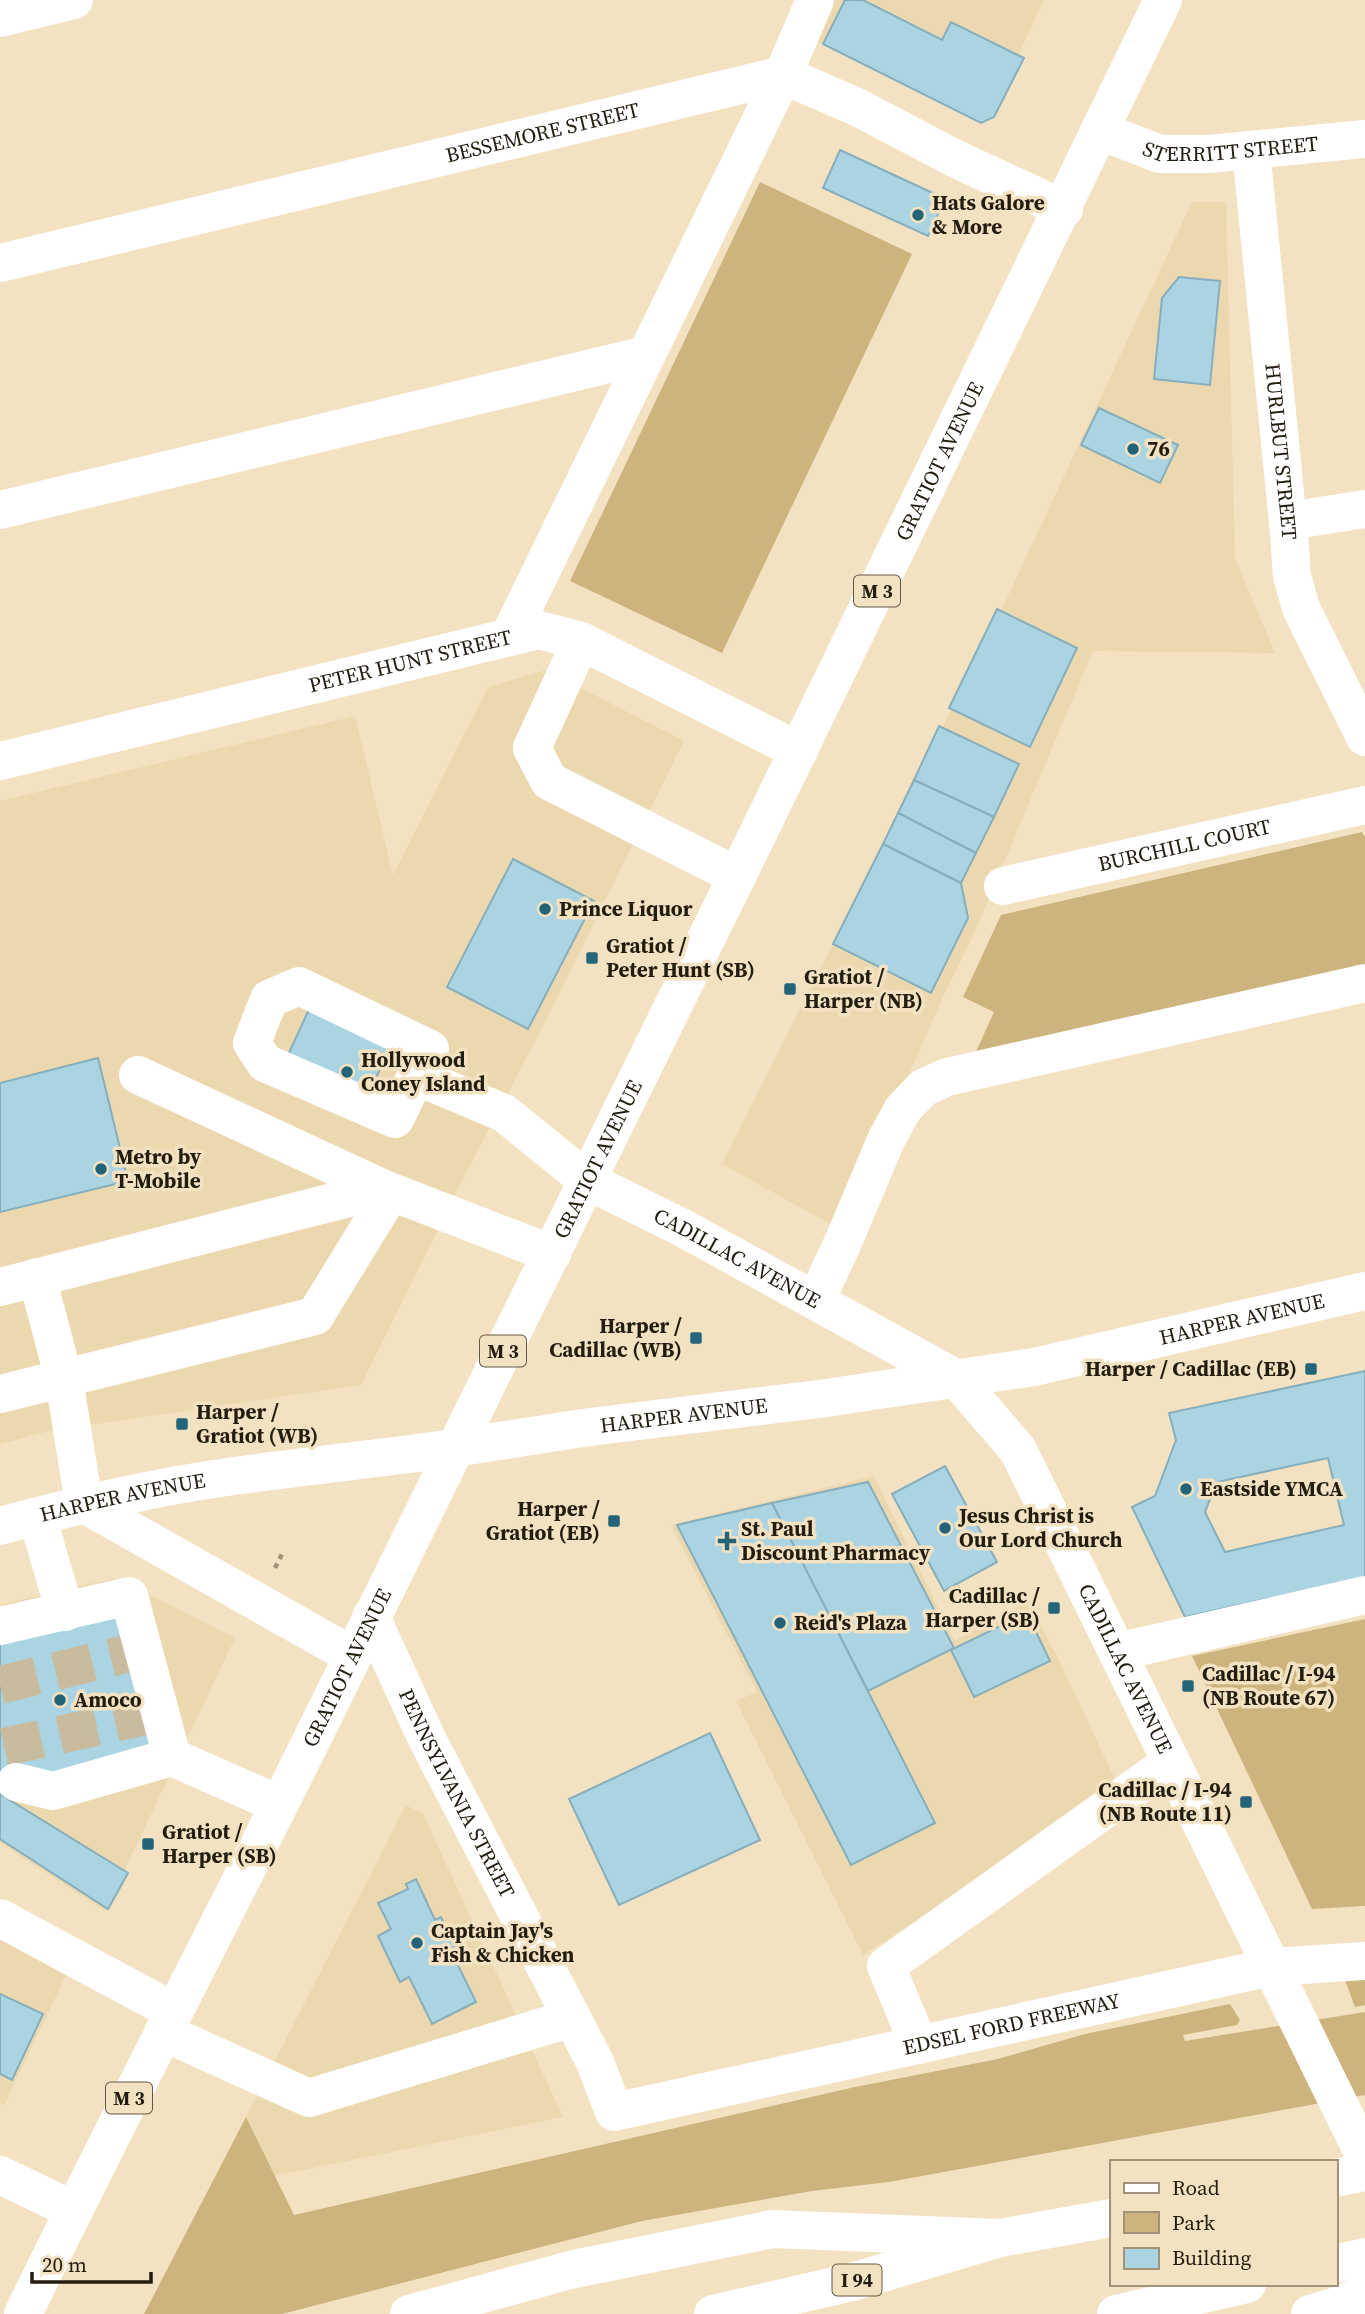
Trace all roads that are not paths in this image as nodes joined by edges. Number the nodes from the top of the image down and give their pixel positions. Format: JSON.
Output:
{"nodes":[{"id":1,"x":74,"y":0,"type":"edge"},
{"id":2,"x":815,"y":0,"type":"edge"},
{"id":3,"x":1163,"y":0,"type":"edge"},
{"id":4,"x":0,"y":18,"type":"edge"},
{"id":5,"x":783,"y":75,"type":"junction"},
{"id":6,"x":1100,"y":131,"type":"junction"},
{"id":7,"x":1365,"y":139,"type":"edge"},
{"id":8,"x":1251,"y":150,"type":"junction"},
{"id":9,"x":1063,"y":209,"type":"junction"},
{"id":10,"x":0,"y":263,"type":"edge"},
{"id":11,"x":646,"y":355,"type":"junction"},
{"id":12,"x":1365,"y":509,"type":"edge"},
{"id":13,"x":0,"y":510,"type":"edge"},
{"id":14,"x":1288,"y":521,"type":"junction"},
{"id":15,"x":509,"y":637,"type":"junction"},
{"id":16,"x":581,"y":641,"type":"junction"},
{"id":17,"x":1365,"y":737,"type":"edge"},
{"id":18,"x":799,"y":751,"type":"junction"},
{"id":19,"x":0,"y":761,"type":"edge"},
{"id":20,"x":1365,"y":805,"type":"edge"},
{"id":21,"x":737,"y":876,"type":"junction"},
{"id":22,"x":1003,"y":886,"type":"dead end"},
{"id":23,"x":1365,"y":983,"type":"edge"},
{"id":24,"x":423,"y":1062,"type":"junction"},
{"id":25,"x":138,"y":1075,"type":"dead end"},
{"id":26,"x":588,"y":1181,"type":"junction"},
{"id":27,"x":388,"y":1190,"type":"junction"},
{"id":28,"x":552,"y":1254,"type":"junction"},
{"id":29,"x":37,"y":1277,"type":"junction"},
{"id":30,"x":0,"y":1287,"type":"edge"},
{"id":31,"x":1365,"y":1291,"type":"edge"},
{"id":32,"x":816,"y":1300,"type":"junction"},
{"id":33,"x":64,"y":1379,"type":"junction"},
{"id":34,"x":957,"y":1379,"type":"junction"},
{"id":35,"x":0,"y":1395,"type":"edge"},
{"id":36,"x":456,"y":1448,"type":"junction"},
{"id":37,"x":84,"y":1504,"type":"junction"},
{"id":38,"x":37,"y":1516,"type":"junction"},
{"id":39,"x":0,"y":1526,"type":"edge"},
{"id":40,"x":1365,"y":1595,"type":"edge"},
{"id":41,"x":65,"y":1612,"type":"junction"},
{"id":42,"x":371,"y":1617,"type":"junction"},
{"id":43,"x":0,"y":1626,"type":"edge"},
{"id":44,"x":1117,"y":1652,"type":"junction"},
{"id":45,"x":353,"y":1656,"type":"junction"},
{"id":46,"x":172,"y":1756,"type":"junction"},
{"id":47,"x":1171,"y":1762,"type":"junction"},
{"id":48,"x":16,"y":1782,"type":"dead end"},
{"id":49,"x":278,"y":1804,"type":"junction"},
{"id":50,"x":0,"y":1918,"type":"edge"},
{"id":51,"x":1365,"y":1961,"type":"edge"},
{"id":52,"x":1271,"y":1967,"type":"junction"},
{"id":53,"x":572,"y":2018,"type":"junction"},
{"id":54,"x":168,"y":2021,"type":"junction"},
{"id":55,"x":919,"y":2045,"type":"junction"},
{"id":56,"x":661,"y":2102,"type":"joint"},
{"id":57,"x":1365,"y":2158,"type":"edge"},
{"id":58,"x":1365,"y":2172,"type":"edge"},
{"id":59,"x":0,"y":2175,"type":"edge"},
{"id":60,"x":1337,"y":2178,"type":"edge"},
{"id":61,"x":73,"y":2210,"type":"junction"},
{"id":62,"x":1110,"y":2218,"type":"edge"},
{"id":63,"x":999,"y":2238,"type":"junction"},
{"id":64,"x":1365,"y":2258,"type":"edge"},
{"id":65,"x":1337,"y":2264,"type":"edge"},
{"id":66,"x":1238,"y":2286,"type":"edge"},
{"id":67,"x":1365,"y":2294,"type":"edge"},
{"id":68,"x":23,"y":2314,"type":"edge"},
{"id":69,"x":409,"y":2314,"type":"edge"},
{"id":70,"x":713,"y":2314,"type":"edge"},
{"id":71,"x":1116,"y":2314,"type":"edge"},
{"id":72,"x":1310,"y":2314,"type":"edge"}],
"edges":[{"from":1,"to":4,"type":"main road"},
{"from":2,"to":5,"type":"main road"},
{"from":3,"to":6,"type":"main road","name":"GRATIOT AVENUE","number":"M 3"},
{"from":5,"to":9,"type":"main road"},
{"from":5,"to":10,"type":"main road","name":"BESSEMORE STREET"},
{"from":5,"to":11,"type":"main road"},
{"from":6,"to":8,"type":"main road","name":"STERRITT STREET"},
{"from":6,"to":9,"type":"main road","name":"GRATIOT AVENUE","number":"M 3"},
{"from":7,"to":8,"type":"main road","name":"STERRITT STREET"},
{"from":8,"to":14,"type":"main road","name":"HURLBUT STREET"},
{"from":9,"to":18,"type":"main road","name":"GRATIOT AVENUE","number":"M 3"},
{"from":11,"to":13,"type":"main road"},
{"from":11,"to":15,"type":"main road"},
{"from":12,"to":14,"type":"main road"},
{"from":14,"to":17,"type":"main road","name":"HURLBUT STREET"},
{"from":15,"to":16,"type":"main road","name":"PETER HUNT STREET"},
{"from":15,"to":19,"type":"main road","name":"PETER HUNT STREET"},
{"from":16,"to":18,"type":"main road","name":"PETER HUNT STREET"},
{"from":16,"to":21,"type":"main road"},
{"from":18,"to":21,"type":"main road","name":"GRATIOT AVENUE","number":"M 3"},
{"from":20,"to":22,"type":"main road","name":"BURCHILL COURT"},
{"from":21,"to":26,"type":"main road","name":"GRATIOT AVENUE","number":"M 3"},
{"from":23,"to":32,"type":"main road"},
{"from":24,"to":24,"type":"main road","name":"CADILLAC AVENUE"},
{"from":24,"to":26,"type":"main road","name":"CADILLAC AVENUE"},
{"from":25,"to":27,"type":"main road"},
{"from":26,"to":28,"type":"main road","name":"GRATIOT AVENUE","number":"M 3"},
{"from":26,"to":32,"type":"main road","name":"CADILLAC AVENUE"},
{"from":27,"to":28,"type":"main road"},
{"from":27,"to":29,"type":"main road"},
{"from":27,"to":33,"type":"main road"},
{"from":28,"to":36,"type":"main road","name":"GRATIOT AVENUE","number":"M 3"},
{"from":29,"to":30,"type":"main road"},
{"from":29,"to":33,"type":"main road"},
{"from":31,"to":34,"type":"main road","name":"HARPER AVENUE"},
{"from":32,"to":34,"type":"main road","name":"CADILLAC AVENUE"},
{"from":33,"to":35,"type":"main road"},
{"from":33,"to":37,"type":"main road"},
{"from":34,"to":36,"type":"main road","name":"HARPER AVENUE"},
{"from":34,"to":44,"type":"main road","name":"CADILLAC AVENUE"},
{"from":36,"to":37,"type":"main road","name":"HARPER AVENUE"},
{"from":36,"to":42,"type":"main road","name":"GRATIOT AVENUE","number":"M 3"},
{"from":37,"to":38,"type":"main road","name":"HARPER AVENUE"},
{"from":37,"to":45,"type":"main road"},
{"from":38,"to":39,"type":"main road","name":"HARPER AVENUE"},
{"from":38,"to":41,"type":"main road"},
{"from":40,"to":44,"type":"main road"},
{"from":41,"to":43,"type":"main road"},
{"from":41,"to":46,"type":"main road"},
{"from":42,"to":45,"type":"main road","name":"GRATIOT AVENUE","number":"M 3"},
{"from":42,"to":53,"type":"main road","name":"PENNSYLVANIA STREET"},
{"from":44,"to":47,"type":"main road","name":"CADILLAC AVENUE"},
{"from":45,"to":49,"type":"main road","name":"GRATIOT AVENUE","number":"M 3"},
{"from":46,"to":48,"type":"main road"},
{"from":46,"to":49,"type":"main road"},
{"from":47,"to":52,"type":"main road","name":"CADILLAC AVENUE"},
{"from":47,"to":55,"type":"main road"},
{"from":49,"to":54,"type":"main road","name":"GRATIOT AVENUE","number":"M 3"},
{"from":50,"to":54,"type":"main road"},
{"from":51,"to":52,"type":"main road","name":"EDSEL FORD FREEWAY"},
{"from":52,"to":55,"type":"main road","name":"EDSEL FORD FREEWAY"},
{"from":52,"to":57,"type":"main road","name":"CADILLAC AVENUE"},
{"from":53,"to":54,"type":"main road"},
{"from":53,"to":56,"type":"main road","name":"PENNSYLVANIA STREET"},
{"from":54,"to":61,"type":"main road","name":"GRATIOT AVENUE","number":"M 3"},
{"from":55,"to":56,"type":"main road","name":"EDSEL FORD FREEWAY"},
{"from":58,"to":60,"type":"main road"},
{"from":59,"to":61,"type":"main road"},
{"from":61,"to":68,"type":"main road","name":"GRATIOT AVENUE","number":"M 3"},
{"from":62,"to":63,"type":"main road","number":"I 94"},
{"from":63,"to":69,"type":"main road"},
{"from":63,"to":70,"type":"main road","number":"I 94"},
{"from":64,"to":65,"type":"main road"},
{"from":66,"to":71,"type":"main road"},
{"from":67,"to":72,"type":"main road"}]}
